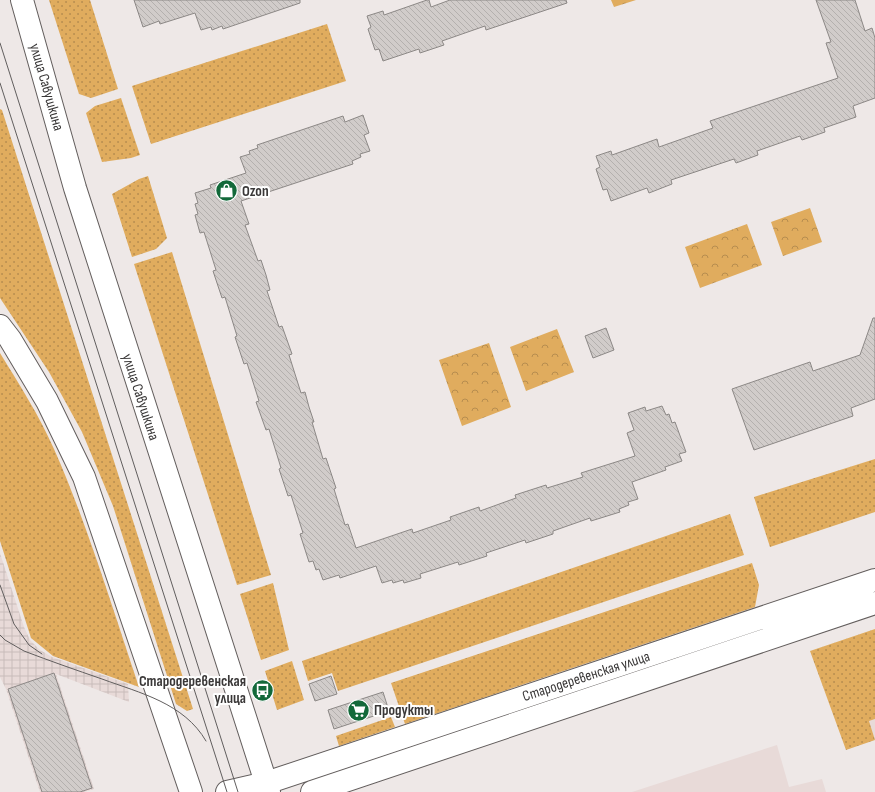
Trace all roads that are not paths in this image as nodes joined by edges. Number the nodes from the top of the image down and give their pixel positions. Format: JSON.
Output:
{"nodes":[{"id":1,"x":22,"y":0,"type":"edge"},
{"id":2,"x":0,"y":326,"type":"edge"},
{"id":3,"x":875,"y":580,"type":"edge"},
{"id":4,"x":875,"y":604,"type":"edge"},
{"id":5,"x":267,"y":787,"type":"edge"},
{"id":6,"x":191,"y":792,"type":"edge"},
{"id":7,"x":227,"y":792,"type":"edge"},
{"id":8,"x":312,"y":792,"type":"edge"}],
"edges":[{"from":1,"to":5,"type":"main road","name":"улица Савушкина"},
{"from":2,"to":6,"type":"main road"},
{"from":3,"to":5,"type":"main road","name":"Стародеревенская улица"},
{"from":4,"to":8,"type":"main road","name":"Стародеревенская улица"},
{"from":5,"to":7,"type":"main road","name":"Стародеревенская улица"}]}
